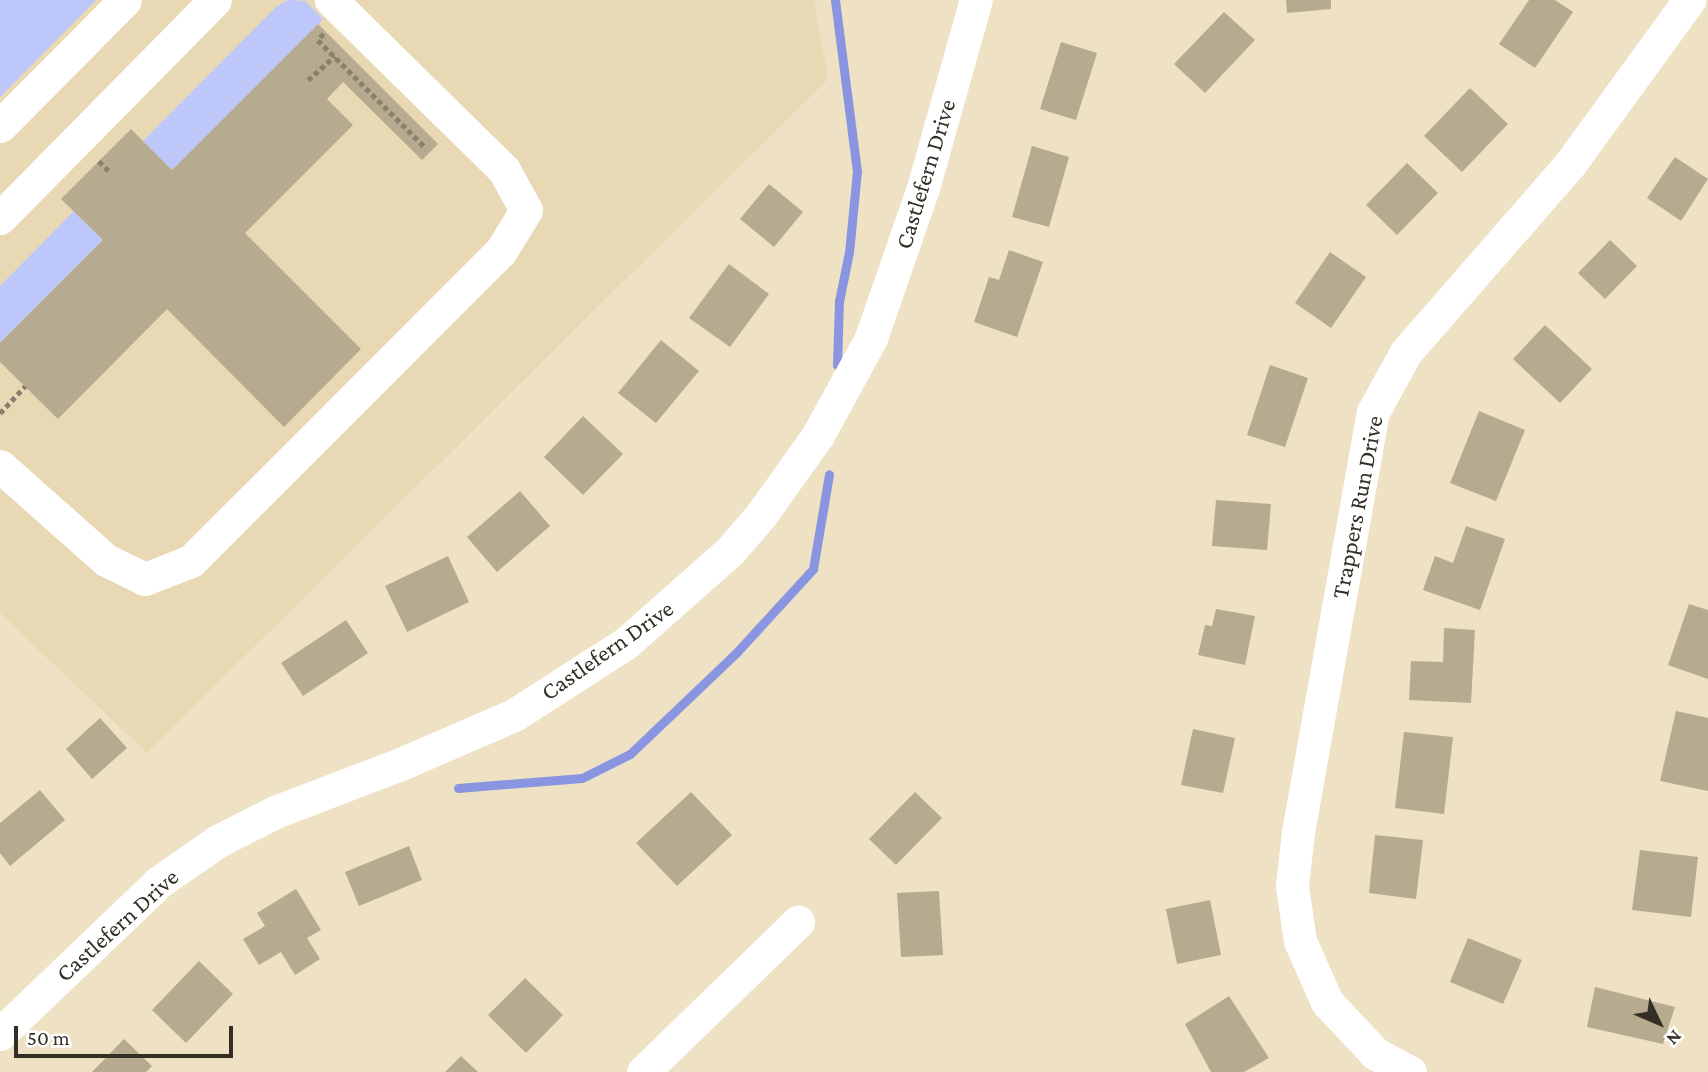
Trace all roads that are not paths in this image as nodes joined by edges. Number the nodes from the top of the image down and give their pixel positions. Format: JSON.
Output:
{"nodes":[{"id":1,"x":125,"y":0,"type":"edge"},
{"id":2,"x":215,"y":0,"type":"edge"},
{"id":3,"x":976,"y":0,"type":"edge"},
{"id":4,"x":1689,"y":0,"type":"edge"},
{"id":5,"x":331,"y":13,"type":"edge"},
{"id":6,"x":0,"y":126,"type":"edge"},
{"id":7,"x":0,"y":218,"type":"edge"},
{"id":8,"x":0,"y":466,"type":"edge"},
{"id":9,"x":798,"y":922,"type":"dead end"},
{"id":10,"x":0,"y":1034,"type":"edge"},
{"id":11,"x":643,"y":1072,"type":"edge"},
{"id":12,"x":1410,"y":1072,"type":"edge"}],
"edges":[{"from":1,"to":6,"type":"street"},
{"from":2,"to":7,"type":"street"},
{"from":3,"to":10,"type":"street","name":"Castlefern Drive"},
{"from":4,"to":12,"type":"street","name":"Trappers Run Drive"},
{"from":5,"to":8,"type":"street"},
{"from":9,"to":11,"type":"street"}]}
